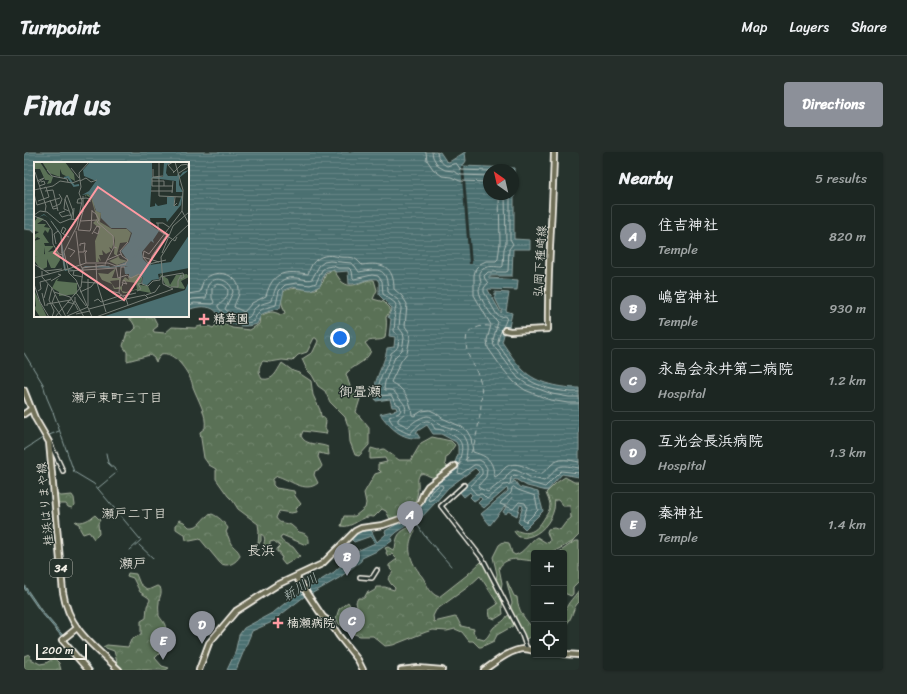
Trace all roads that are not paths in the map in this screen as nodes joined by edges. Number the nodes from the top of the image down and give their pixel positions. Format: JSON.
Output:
{"nodes":[{"id":1,"x":554,"y":152,"type":"edge"},
{"id":2,"x":505,"y":330,"type":"dead end"},
{"id":3,"x":24,"y":390,"type":"edge"},
{"id":4,"x":24,"y":396,"type":"edge"},
{"id":5,"x":31,"y":409,"type":"junction"},
{"id":6,"x":24,"y":414,"type":"edge"},
{"id":7,"x":46,"y":439,"type":"junction"},
{"id":8,"x":455,"y":466,"type":"dead end"},
{"id":9,"x":63,"y":471,"type":"dead end"},
{"id":10,"x":464,"y":485,"type":"dead end"},
{"id":11,"x":377,"y":570,"type":"dead end"},
{"id":12,"x":296,"y":577,"type":"junction"},
{"id":13,"x":360,"y":577,"type":"dead end"},
{"id":14,"x":77,"y":628,"type":"junction"},
{"id":15,"x":527,"y":649,"type":"junction"},
{"id":16,"x":531,"y":650,"type":"edge"},
{"id":17,"x":567,"y":654,"type":"edge"},
{"id":18,"x":579,"y":656,"type":"edge"},
{"id":19,"x":88,"y":670,"type":"edge"},
{"id":20,"x":119,"y":670,"type":"edge"},
{"id":21,"x":199,"y":670,"type":"edge"},
{"id":22,"x":362,"y":670,"type":"edge"},
{"id":23,"x":401,"y":670,"type":"edge"},
{"id":24,"x":442,"y":670,"type":"edge"},
{"id":25,"x":484,"y":670,"type":"edge"}],
"edges":[{"from":1,"to":2,"type":"main road","name":"弘岡下種崎線"},
{"from":3,"to":5,"type":"main road","name":"桂浜はりまや線","number":"34"},
{"from":4,"to":5,"type":"main road","name":"桂浜はりまや線","number":"34"},
{"from":5,"to":6,"type":"main road"},
{"from":5,"to":7,"type":"main road","name":"桂浜はりまや線","number":"34"},
{"from":7,"to":9,"type":"street"},
{"from":7,"to":14,"type":"main road","name":"桂浜はりまや線","number":"34"},
{"from":8,"to":12,"type":"main road"},
{"from":10,"to":15,"type":"street"},
{"from":11,"to":13,"type":"street"},
{"from":12,"to":21,"type":"main road"},
{"from":12,"to":22,"type":"main road"},
{"from":14,"to":19,"type":"main road"},
{"from":14,"to":20,"type":"main road","name":"桂浜はりまや線","number":"34"},
{"from":15,"to":16,"type":"main road"},
{"from":15,"to":25,"type":"main road"},
{"from":17,"to":18,"type":"main road"},
{"from":23,"to":24,"type":"main road"}]}
